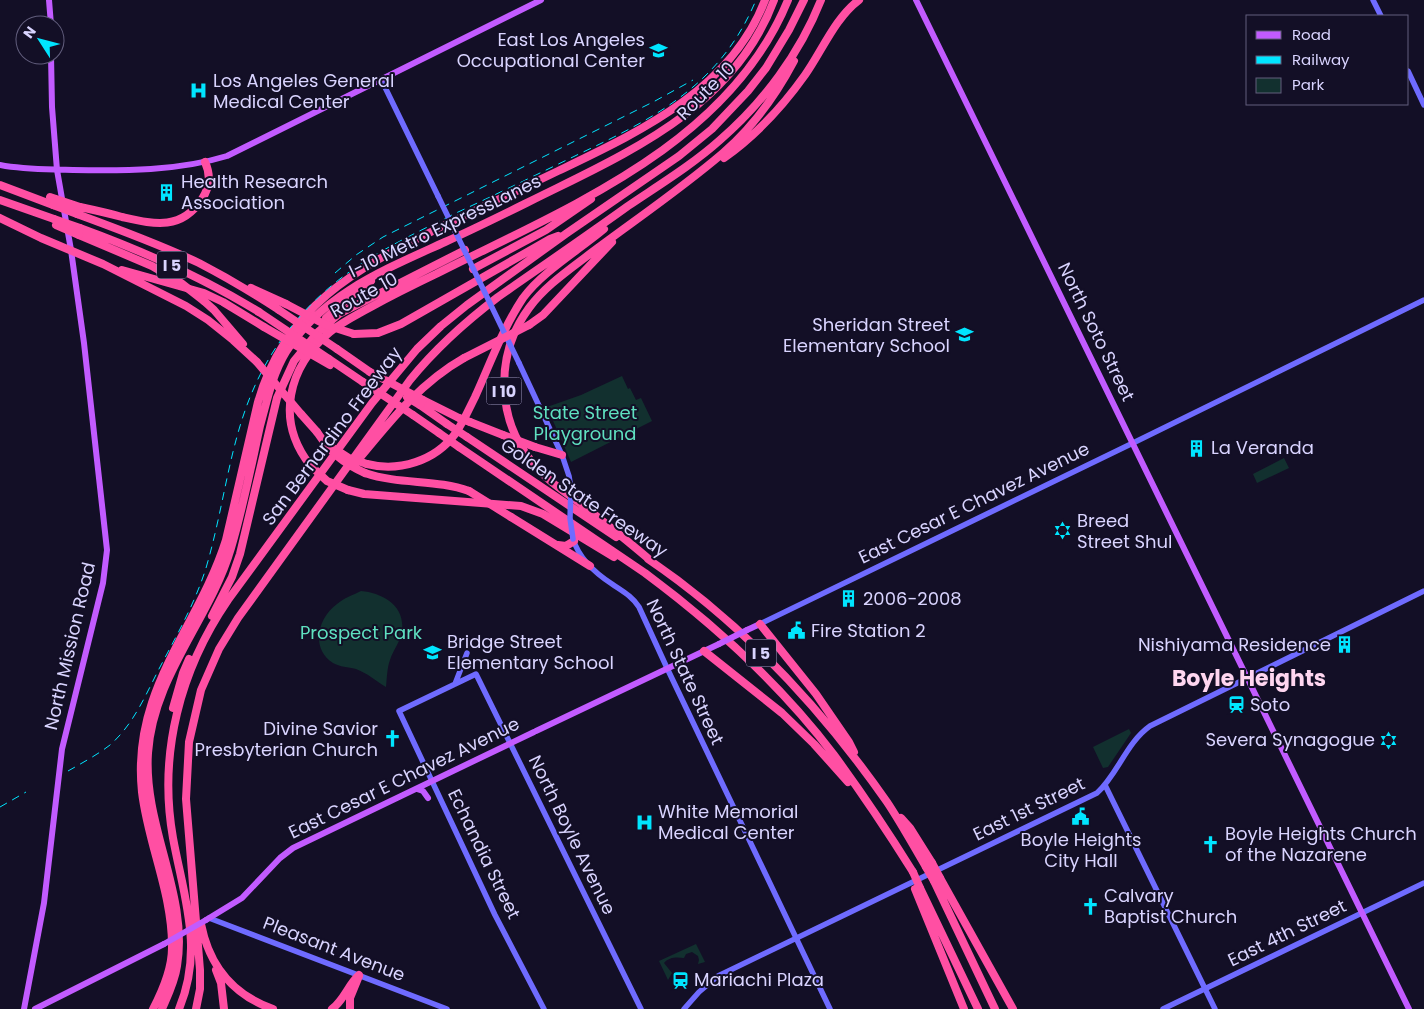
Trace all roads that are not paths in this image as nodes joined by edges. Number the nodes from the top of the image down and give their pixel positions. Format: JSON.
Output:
{"nodes":[{"id":1,"x":50,"y":0,"type":"edge"},
{"id":2,"x":541,"y":0,"type":"edge"},
{"id":3,"x":765,"y":0,"type":"edge"},
{"id":4,"x":774,"y":0,"type":"edge"},
{"id":5,"x":788,"y":0,"type":"edge"},
{"id":6,"x":804,"y":0,"type":"edge"},
{"id":7,"x":859,"y":0,"type":"edge"},
{"id":8,"x":916,"y":0,"type":"edge"},
{"id":9,"x":1373,"y":0,"type":"edge"},
{"id":10,"x":820,"y":3,"type":"edge"},
{"id":11,"x":51,"y":15,"type":"edge"},
{"id":12,"x":1380,"y":15,"type":"edge"},
{"id":13,"x":51,"y":65,"type":"edge"},
{"id":14,"x":1409,"y":73,"type":"edge"},
{"id":15,"x":381,"y":79,"type":"junction"},
{"id":16,"x":1424,"y":105,"type":"edge"},
{"id":17,"x":205,"y":162,"type":"junction"},
{"id":18,"x":0,"y":165,"type":"edge"},
{"id":19,"x":57,"y":170,"type":"junction"},
{"id":20,"x":0,"y":185,"type":"edge"},
{"id":21,"x":682,"y":185,"type":"junction"},
{"id":22,"x":601,"y":189,"type":"junction"},
{"id":23,"x":0,"y":200,"type":"edge"},
{"id":24,"x":633,"y":203,"type":"junction"},
{"id":25,"x":78,"y":210,"type":"junction"},
{"id":26,"x":639,"y":217,"type":"junction"},
{"id":27,"x":0,"y":218,"type":"edge"},
{"id":28,"x":80,"y":231,"type":"junction"},
{"id":29,"x":567,"y":233,"type":"junction"},
{"id":30,"x":71,"y":250,"type":"junction"},
{"id":31,"x":464,"y":250,"type":"junction"},
{"id":32,"x":103,"y":264,"type":"junction"},
{"id":33,"x":391,"y":266,"type":"junction"},
{"id":34,"x":474,"y":269,"type":"junction"},
{"id":35,"x":227,"y":278,"type":"junction"},
{"id":36,"x":391,"y":296,"type":"junction"},
{"id":37,"x":1424,"y":300,"type":"edge"},
{"id":38,"x":318,"y":332,"type":"junction"},
{"id":39,"x":506,"y":336,"type":"junction"},
{"id":40,"x":236,"y":340,"type":"junction"},
{"id":41,"x":311,"y":340,"type":"junction"},
{"id":42,"x":330,"y":362,"type":"junction"},
{"id":43,"x":422,"y":403,"type":"junction"},
{"id":44,"x":317,"y":432,"type":"junction"},
{"id":45,"x":1133,"y":443,"type":"junction"},
{"id":46,"x":562,"y":455,"type":"junction"},
{"id":47,"x":336,"y":482,"type":"junction"},
{"id":48,"x":573,"y":540,"type":"junction"},
{"id":49,"x":554,"y":544,"type":"junction"},
{"id":50,"x":651,"y":561,"type":"junction"},
{"id":51,"x":590,"y":566,"type":"junction"},
{"id":52,"x":645,"y":573,"type":"junction"},
{"id":53,"x":1424,"y":591,"type":"edge"},
{"id":54,"x":760,"y":624,"type":"junction"},
{"id":55,"x":704,"y":651,"type":"junction"},
{"id":56,"x":466,"y":653,"type":"dead end"},
{"id":57,"x":666,"y":668,"type":"junction"},
{"id":58,"x":1246,"y":678,"type":"junction"},
{"id":59,"x":455,"y":684,"type":"junction"},
{"id":60,"x":511,"y":743,"type":"junction"},
{"id":61,"x":857,"y":761,"type":"junction"},
{"id":62,"x":168,"y":778,"type":"junction"},
{"id":63,"x":432,"y":782,"type":"junction"},
{"id":64,"x":1105,"y":786,"type":"junction"},
{"id":65,"x":417,"y":789,"type":"junction"},
{"id":66,"x":428,"y":798,"type":"dead end"},
{"id":67,"x":876,"y":813,"type":"junction"},
{"id":68,"x":937,"y":880,"type":"junction"},
{"id":69,"x":193,"y":882,"type":"junction"},
{"id":70,"x":1424,"y":883,"type":"edge"},
{"id":71,"x":918,"y":888,"type":"junction"},
{"id":72,"x":1362,"y":913,"type":"junction"},
{"id":73,"x":208,"y":919,"type":"junction"},
{"id":74,"x":797,"y":938,"type":"junction"},
{"id":75,"x":210,"y":956,"type":"junction"},
{"id":76,"x":359,"y":975,"type":"junction"},
{"id":77,"x":1205,"y":989,"type":"junction"},
{"id":78,"x":264,"y":1006,"type":"junction"},
{"id":79,"x":179,"y":1007,"type":"edge"},
{"id":80,"x":24,"y":1009,"type":"edge"},
{"id":81,"x":35,"y":1009,"type":"edge"},
{"id":82,"x":153,"y":1009,"type":"edge"},
{"id":83,"x":162,"y":1009,"type":"edge"},
{"id":84,"x":196,"y":1009,"type":"edge"},
{"id":85,"x":224,"y":1009,"type":"edge"},
{"id":86,"x":273,"y":1009,"type":"edge"},
{"id":87,"x":282,"y":1009,"type":"edge"},
{"id":88,"x":332,"y":1009,"type":"edge"},
{"id":89,"x":350,"y":1009,"type":"edge"},
{"id":90,"x":447,"y":1009,"type":"edge"},
{"id":91,"x":544,"y":1009,"type":"edge"},
{"id":92,"x":641,"y":1009,"type":"edge"},
{"id":93,"x":684,"y":1009,"type":"edge"},
{"id":94,"x":830,"y":1009,"type":"edge"},
{"id":95,"x":964,"y":1009,"type":"edge"},
{"id":96,"x":978,"y":1009,"type":"edge"},
{"id":97,"x":995,"y":1009,"type":"edge"},
{"id":98,"x":1012,"y":1009,"type":"edge"},
{"id":99,"x":1164,"y":1009,"type":"edge"},
{"id":100,"x":1215,"y":1009,"type":"edge"},
{"id":101,"x":1410,"y":1009,"type":"edge"}],
"edges":[{"from":1,"to":11,"type":"main road"},
{"from":2,"to":15,"type":"main road"},
{"from":3,"to":82,"type":"highway","name":"I-10 Metro ExpressLanes"},
{"from":4,"to":33,"type":"highway","name":"I-10 Metro ExpressLanes"},
{"from":5,"to":22,"type":"highway","name":"Route 10"},
{"from":6,"to":29,"type":"highway","name":"San Bernardino Freeway"},
{"from":7,"to":21,"type":"highway"},
{"from":8,"to":45,"type":"main road","name":"North Soto Street"},
{"from":9,"to":12,"type":"main road"},
{"from":10,"to":21,"type":"highway","number":"I 10"},
{"from":10,"to":24,"type":"highway","name":"San Bernardino Freeway"},
{"from":13,"to":19,"type":"main road","name":"North Mission Road"},
{"from":14,"to":16,"type":"main road"},
{"from":15,"to":17,"type":"main road"},
{"from":15,"to":31,"type":"main road","name":"North State Street","bridge":true},
{"from":17,"to":19,"type":"main road"},
{"from":17,"to":25,"type":"highway"},
{"from":18,"to":19,"type":"main road"},
{"from":19,"to":30,"type":"main road","name":"North Mission Road"},
{"from":20,"to":25,"type":"highway","bridge":true},
{"from":21,"to":26,"type":"highway","number":"I 10"},
{"from":22,"to":34,"type":"highway"},
{"from":22,"to":36,"type":"highway","name":"Route 10"},
{"from":23,"to":28,"type":"highway","bridge":true},
{"from":24,"to":44,"type":"highway","bridge":true},
{"from":24,"to":47,"type":"highway","name":"San Bernardino Freeway"},
{"from":25,"to":35,"type":"highway","number":"I 5"},
{"from":26,"to":39,"type":"highway","bridge":true},
{"from":26,"to":50,"type":"highway","number":"I 10"},
{"from":27,"to":30,"type":"highway"},
{"from":28,"to":40,"type":"highway","bridge":true},
{"from":28,"to":42,"type":"highway","number":"I 5","bridge":true},
{"from":29,"to":35,"type":"highway","bridge":true},
{"from":29,"to":62,"type":"highway","name":"San Bernardino Freeway"},
{"from":30,"to":32,"type":"highway"},
{"from":30,"to":80,"type":"main road","name":"North Mission Road"},
{"from":31,"to":34,"type":"main road","name":"North State Street","bridge":true},
{"from":31,"to":38,"type":"highway"},
{"from":32,"to":40,"type":"highway"},
{"from":32,"to":42,"type":"highway","bridge":true},
{"from":33,"to":38,"type":"highway"},
{"from":33,"to":83,"type":"highway","name":"I-10 Metro ExpressLanes"},
{"from":34,"to":39,"type":"main road","name":"North State Street","bridge":true},
{"from":35,"to":43,"type":"highway","number":"I 5","bridge":true},
{"from":36,"to":41,"type":"highway"},
{"from":36,"to":52,"type":"highway","name":"Route 10","bridge":true},
{"from":37,"to":45,"type":"main road","name":"East Cesar E Chavez Avenue"},
{"from":38,"to":41,"type":"highway"},
{"from":39,"to":46,"type":"main road","name":"North State Street","bridge":true},
{"from":39,"to":47,"type":"highway","bridge":true},
{"from":40,"to":44,"type":"highway","bridge":true},
{"from":41,"to":62,"type":"highway"},
{"from":42,"to":52,"type":"highway","name":"Golden State Freeway","number":"I 5","bridge":true},
{"from":43,"to":46,"type":"highway","bridge":true},
{"from":43,"to":50,"type":"highway","name":"Golden State Freeway","number":"I 5","bridge":true},
{"from":44,"to":49,"type":"highway","bridge":true},
{"from":45,"to":54,"type":"main road","name":"East Cesar E Chavez Avenue"},
{"from":45,"to":58,"type":"main road","name":"North Soto Street"},
{"from":46,"to":48,"type":"main road","name":"North State Street","bridge":true},
{"from":47,"to":69,"type":"highway","name":"San Bernardino Freeway"},
{"from":48,"to":49,"type":"highway"},
{"from":48,"to":51,"type":"main road","name":"North State Street"},
{"from":49,"to":51,"type":"highway"},
{"from":50,"to":61,"type":"highway","name":"Golden State Freeway","number":"I 5"},
{"from":51,"to":57,"type":"main road","name":"North State Street"},
{"from":52,"to":67,"type":"highway","name":"Golden State Freeway","number":"I 5"},
{"from":53,"to":58,"type":"main road","name":"East 1st Street"},
{"from":54,"to":55,"type":"main road","name":"East Cesar E Chavez Avenue","bridge":true},
{"from":54,"to":61,"type":"highway"},
{"from":55,"to":57,"type":"main road","name":"East Cesar E Chavez Avenue"},
{"from":55,"to":67,"type":"highway"},
{"from":56,"to":59,"type":"main road"},
{"from":57,"to":60,"type":"main road","name":"East Cesar E Chavez Avenue"},
{"from":57,"to":74,"type":"main road","name":"North State Street"},
{"from":58,"to":64,"type":"main road","name":"East 1st Street"},
{"from":58,"to":72,"type":"main road","name":"North Soto Street"},
{"from":59,"to":60,"type":"main road","name":"North Boyle Avenue"},
{"from":59,"to":63,"type":"main road","name":"Echandia Street"},
{"from":60,"to":63,"type":"main road","name":"East Cesar E Chavez Avenue"},
{"from":60,"to":92,"type":"main road","name":"North Boyle Avenue"},
{"from":61,"to":68,"type":"highway","name":"Golden State Freeway","number":"I 5","bridge":true},
{"from":62,"to":79,"type":"highway","name":"San Bernardino Freeway"},
{"from":63,"to":65,"type":"main road","name":"East Cesar E Chavez Avenue"},
{"from":63,"to":91,"type":"main road","name":"Echandia Street"},
{"from":64,"to":74,"type":"main road","name":"East 1st Street"},
{"from":64,"to":77,"type":"main road"},
{"from":65,"to":66,"type":"main road"},
{"from":65,"to":73,"type":"main road","name":"East Cesar E Chavez Avenue"},
{"from":67,"to":71,"type":"highway","name":"Golden State Freeway","number":"I 5","bridge":true},
{"from":68,"to":97,"type":"highway","name":"Golden State Freeway","number":"I 5"},
{"from":68,"to":98,"type":"highway"},
{"from":69,"to":75,"type":"highway"},
{"from":69,"to":84,"type":"highway"},
{"from":70,"to":72,"type":"main road","name":"East 4th Street"},
{"from":71,"to":95,"type":"highway"},
{"from":71,"to":96,"type":"highway","name":"Golden State Freeway","number":"I 5"},
{"from":72,"to":77,"type":"main road","name":"East 4th Street"},
{"from":72,"to":101,"type":"main road","name":"North Soto Street"},
{"from":73,"to":76,"type":"main road","name":"Pleasant Avenue"},
{"from":73,"to":81,"type":"main road","name":"East Cesar E Chavez Avenue","bridge":true},
{"from":74,"to":93,"type":"main road","name":"East 1st Street"},
{"from":74,"to":94,"type":"main road","name":"North State Street"},
{"from":75,"to":78,"type":"highway"},
{"from":75,"to":85,"type":"highway"},
{"from":76,"to":88,"type":"highway"},
{"from":76,"to":89,"type":"highway"},
{"from":76,"to":90,"type":"main road","name":"Pleasant Avenue"},
{"from":77,"to":99,"type":"main road","name":"East 4th Street"},
{"from":77,"to":100,"type":"main road"},
{"from":78,"to":86,"type":"highway"},
{"from":78,"to":87,"type":"highway"}]}
